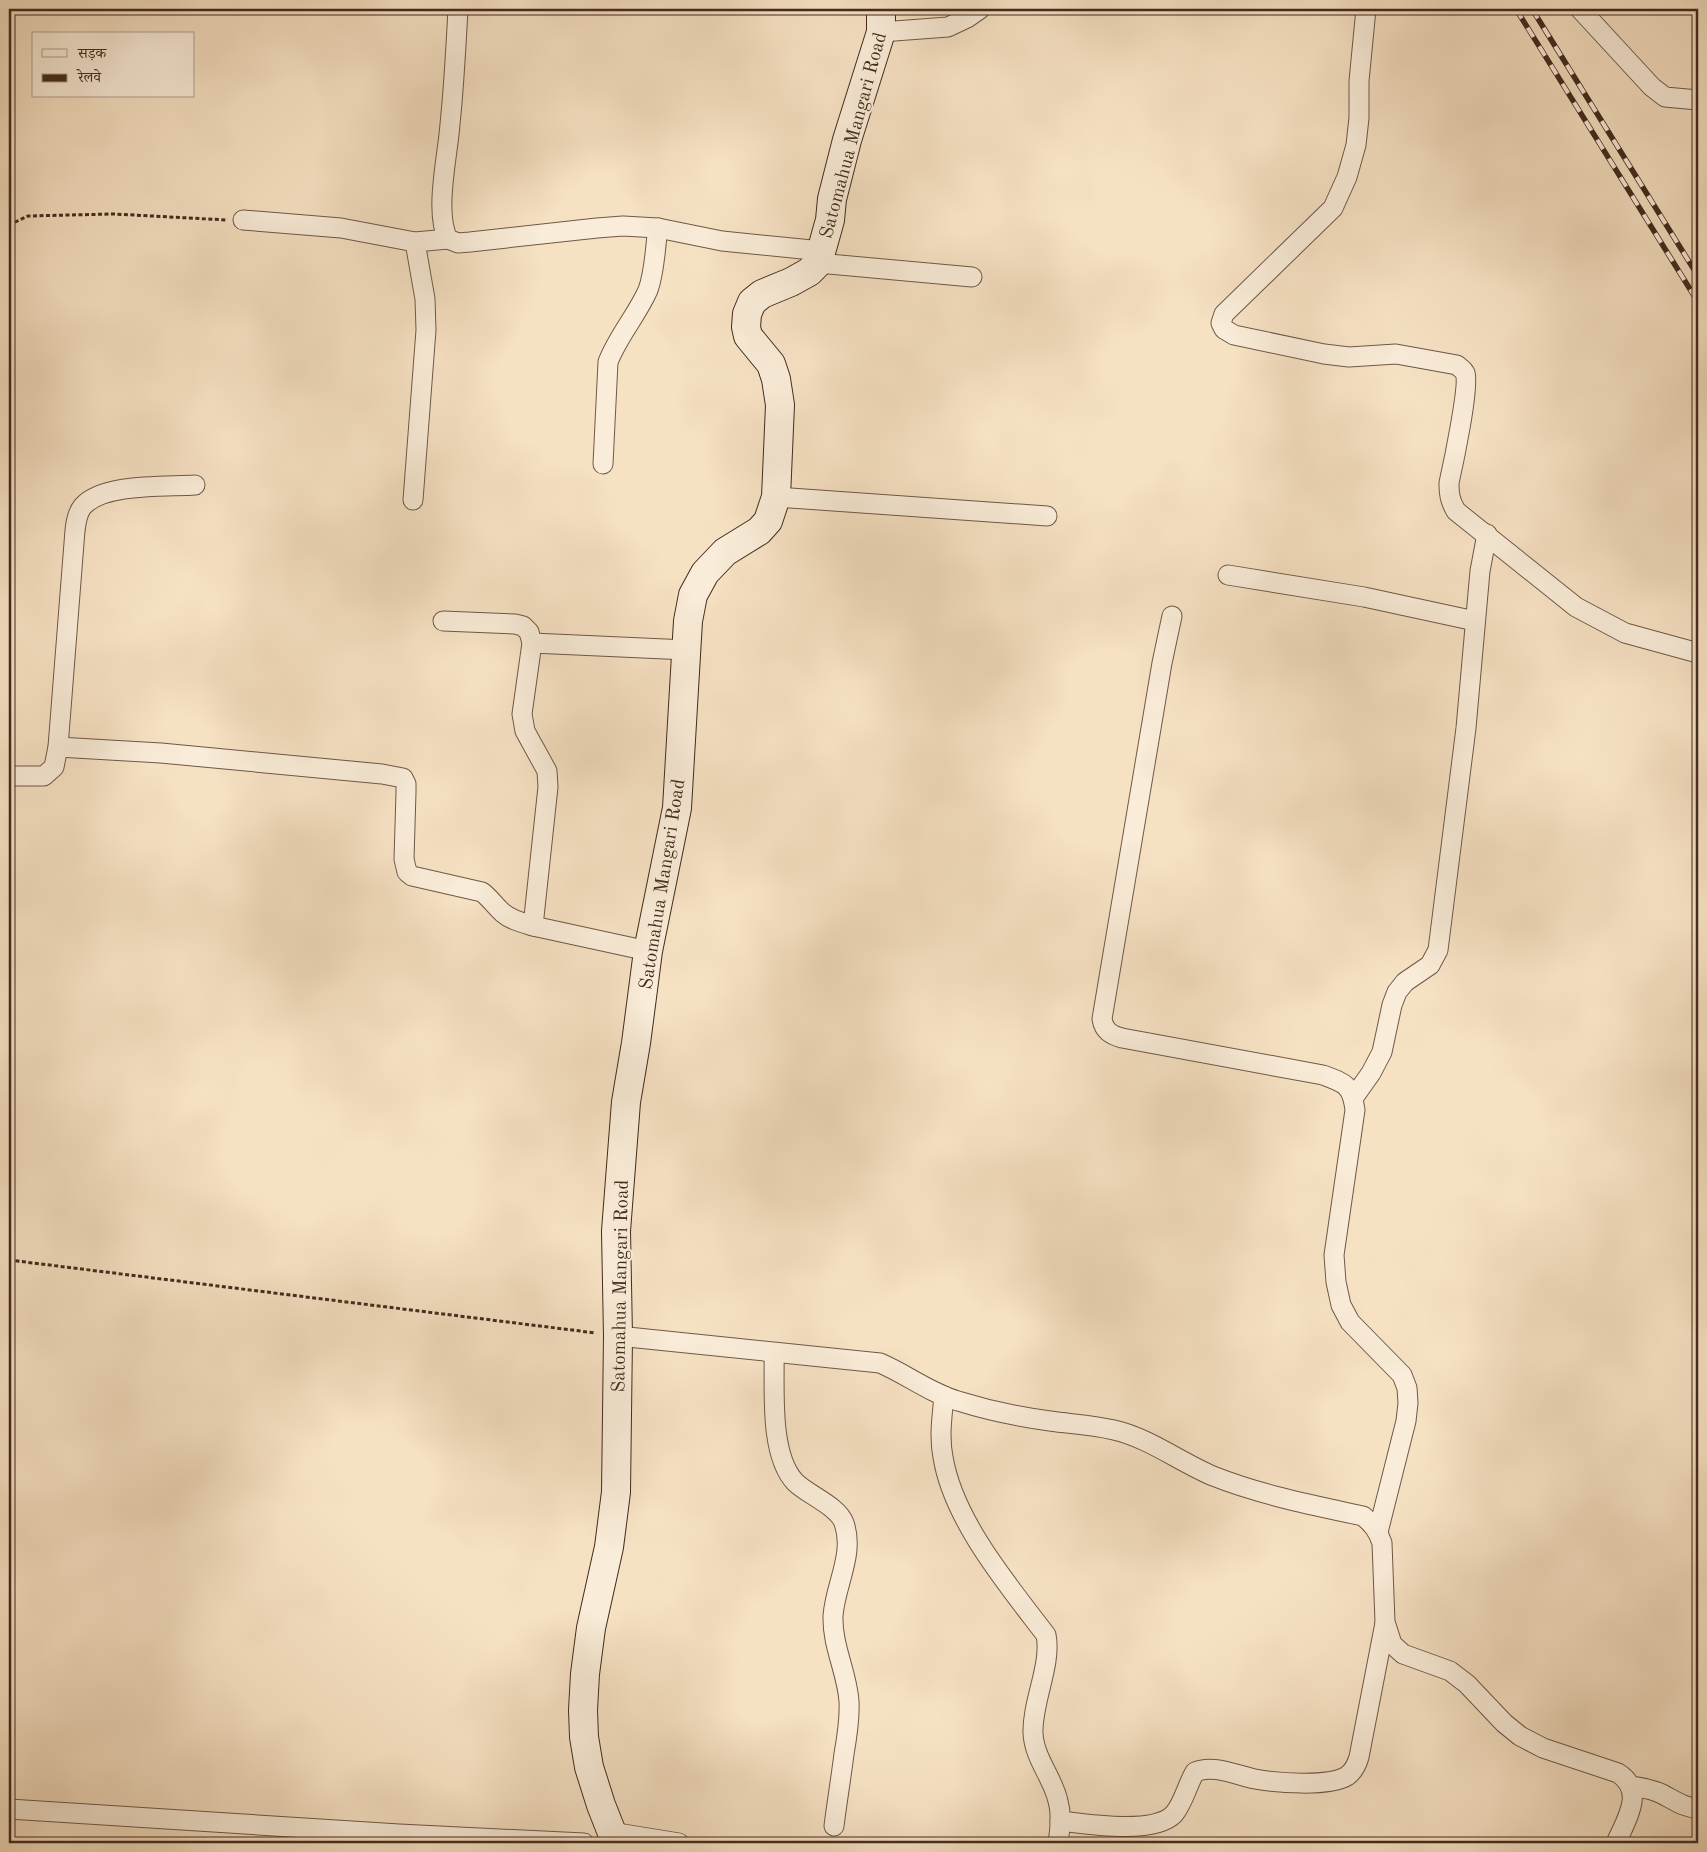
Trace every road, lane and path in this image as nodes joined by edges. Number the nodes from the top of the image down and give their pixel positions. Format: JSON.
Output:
{"nodes":[{"id":1,"x":458,"y":9,"type":"edge"},
{"id":2,"x":980,"y":9,"type":"edge"},
{"id":3,"x":1366,"y":9,"type":"edge"},
{"id":4,"x":1580,"y":9,"type":"edge"},
{"id":5,"x":881,"y":20,"type":"edge"},
{"id":6,"x":1698,"y":100,"type":"edge"},
{"id":7,"x":243,"y":220,"type":"joint"},
{"id":8,"x":9,"y":225,"type":"edge"},
{"id":9,"x":658,"y":228,"type":"junction"},
{"id":10,"x":448,"y":239,"type":"junction"},
{"id":11,"x":415,"y":242,"type":"junction"},
{"id":12,"x":820,"y":257,"type":"junction"},
{"id":13,"x":972,"y":277,"type":"dead end"},
{"id":14,"x":603,"y":464,"type":"dead end"},
{"id":15,"x":195,"y":485,"type":"dead end"},
{"id":16,"x":776,"y":498,"type":"junction"},
{"id":17,"x":413,"y":500,"type":"dead end"},
{"id":18,"x":1047,"y":516,"type":"dead end"},
{"id":19,"x":1488,"y":534,"type":"junction"},
{"id":20,"x":1228,"y":575,"type":"dead end"},
{"id":21,"x":1172,"y":616,"type":"dead end"},
{"id":22,"x":443,"y":621,"type":"dead end"},
{"id":23,"x":1475,"y":621,"type":"junction"},
{"id":24,"x":532,"y":643,"type":"junction"},
{"id":25,"x":687,"y":650,"type":"junction"},
{"id":26,"x":1698,"y":653,"type":"edge"},
{"id":27,"x":58,"y":747,"type":"junction"},
{"id":28,"x":9,"y":776,"type":"edge"},
{"id":29,"x":533,"y":926,"type":"junction"},
{"id":30,"x":648,"y":951,"type":"junction"},
{"id":31,"x":1354,"y":1097,"type":"junction"},
{"id":32,"x":9,"y":1260,"type":"edge"},
{"id":33,"x":618,"y":1336,"type":"junction"},
{"id":34,"x":774,"y":1353,"type":"junction"},
{"id":35,"x":944,"y":1396,"type":"junction"},
{"id":36,"x":1378,"y":1532,"type":"junction"},
{"id":37,"x":1385,"y":1622,"type":"junction"},
{"id":38,"x":1631,"y":1786,"type":"junction"},
{"id":39,"x":1698,"y":1808,"type":"edge"},
{"id":40,"x":9,"y":1809,"type":"edge"},
{"id":41,"x":1060,"y":1821,"type":"junction"},
{"id":42,"x":834,"y":1826,"type":"dead end"},
{"id":43,"x":614,"y":1838,"type":"edge"},
{"id":44,"x":584,"y":1843,"type":"edge"},
{"id":45,"x":679,"y":1843,"type":"edge"},
{"id":46,"x":1058,"y":1843,"type":"edge"},
{"id":47,"x":1616,"y":1843,"type":"edge"}],
"edges":[{"from":1,"to":10,"type":"street"},
{"from":2,"to":5,"type":"street"},
{"from":3,"to":19,"type":"street"},
{"from":4,"to":6,"type":"street"},
{"from":5,"to":12,"type":"street","name":"Satomahua Mangari Road"},
{"from":7,"to":8,"type":"path"},
{"from":7,"to":11,"type":"street"},
{"from":9,"to":10,"type":"street"},
{"from":9,"to":12,"type":"street"},
{"from":9,"to":14,"type":"street"},
{"from":10,"to":11,"type":"street"},
{"from":11,"to":17,"type":"street"},
{"from":12,"to":13,"type":"street"},
{"from":12,"to":16,"type":"street","name":"Satomahua Mangari Road"},
{"from":15,"to":27,"type":"street"},
{"from":16,"to":18,"type":"street"},
{"from":16,"to":25,"type":"street","name":"Satomahua Mangari Road"},
{"from":19,"to":23,"type":"street"},
{"from":19,"to":26,"type":"street"},
{"from":20,"to":23,"type":"street"},
{"from":21,"to":31,"type":"street"},
{"from":22,"to":24,"type":"street"},
{"from":23,"to":31,"type":"street"},
{"from":24,"to":25,"type":"street"},
{"from":24,"to":29,"type":"street"},
{"from":25,"to":30,"type":"street","name":"Satomahua Mangari Road"},
{"from":27,"to":28,"type":"street"},
{"from":27,"to":29,"type":"street"},
{"from":29,"to":30,"type":"street"},
{"from":30,"to":33,"type":"street","name":"Satomahua Mangari Road"},
{"from":31,"to":36,"type":"street"},
{"from":32,"to":33,"type":"path"},
{"from":33,"to":34,"type":"street"},
{"from":33,"to":43,"type":"street","name":"Satomahua Mangari Road"},
{"from":34,"to":35,"type":"street"},
{"from":34,"to":42,"type":"street"},
{"from":35,"to":36,"type":"street"},
{"from":35,"to":41,"type":"street"},
{"from":36,"to":37,"type":"street"},
{"from":37,"to":38,"type":"street"},
{"from":37,"to":41,"type":"street"},
{"from":38,"to":39,"type":"street"},
{"from":38,"to":47,"type":"street"},
{"from":40,"to":44,"type":"street"},
{"from":41,"to":46,"type":"street"},
{"from":43,"to":45,"type":"street"}]}
